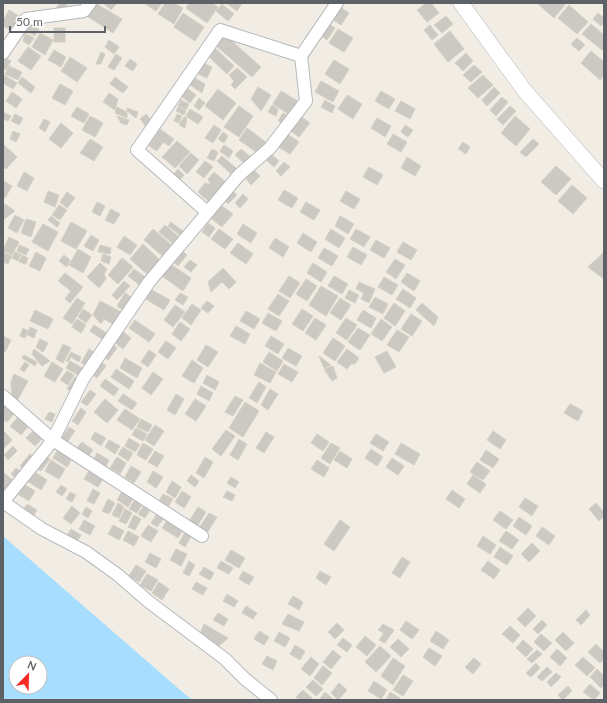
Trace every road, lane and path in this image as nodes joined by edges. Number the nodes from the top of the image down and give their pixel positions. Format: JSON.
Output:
{"nodes":[{"id":1,"x":90,"y":3,"type":"edge"},
{"id":2,"x":337,"y":3,"type":"edge"},
{"id":3,"x":461,"y":3,"type":"edge"},
{"id":4,"x":3,"y":53,"type":"edge"},
{"id":5,"x":301,"y":56,"type":"junction"},
{"id":6,"x":604,"y":181,"type":"edge"},
{"id":7,"x":207,"y":212,"type":"junction"},
{"id":8,"x":3,"y":396,"type":"edge"},
{"id":9,"x":53,"y":440,"type":"junction"},
{"id":10,"x":3,"y":502,"type":"edge"},
{"id":11,"x":202,"y":536,"type":"dead end"},
{"id":12,"x":271,"y":700,"type":"edge"}],
"edges":[{"from":1,"to":4,"type":"street"},
{"from":2,"to":5,"type":"street"},
{"from":3,"to":6,"type":"street"},
{"from":5,"to":7,"type":"street"},
{"from":5,"to":7,"type":"street"},
{"from":7,"to":9,"type":"street"},
{"from":8,"to":9,"type":"street"},
{"from":9,"to":10,"type":"street"},
{"from":9,"to":11,"type":"street"},
{"from":10,"to":12,"type":"street"}]}
